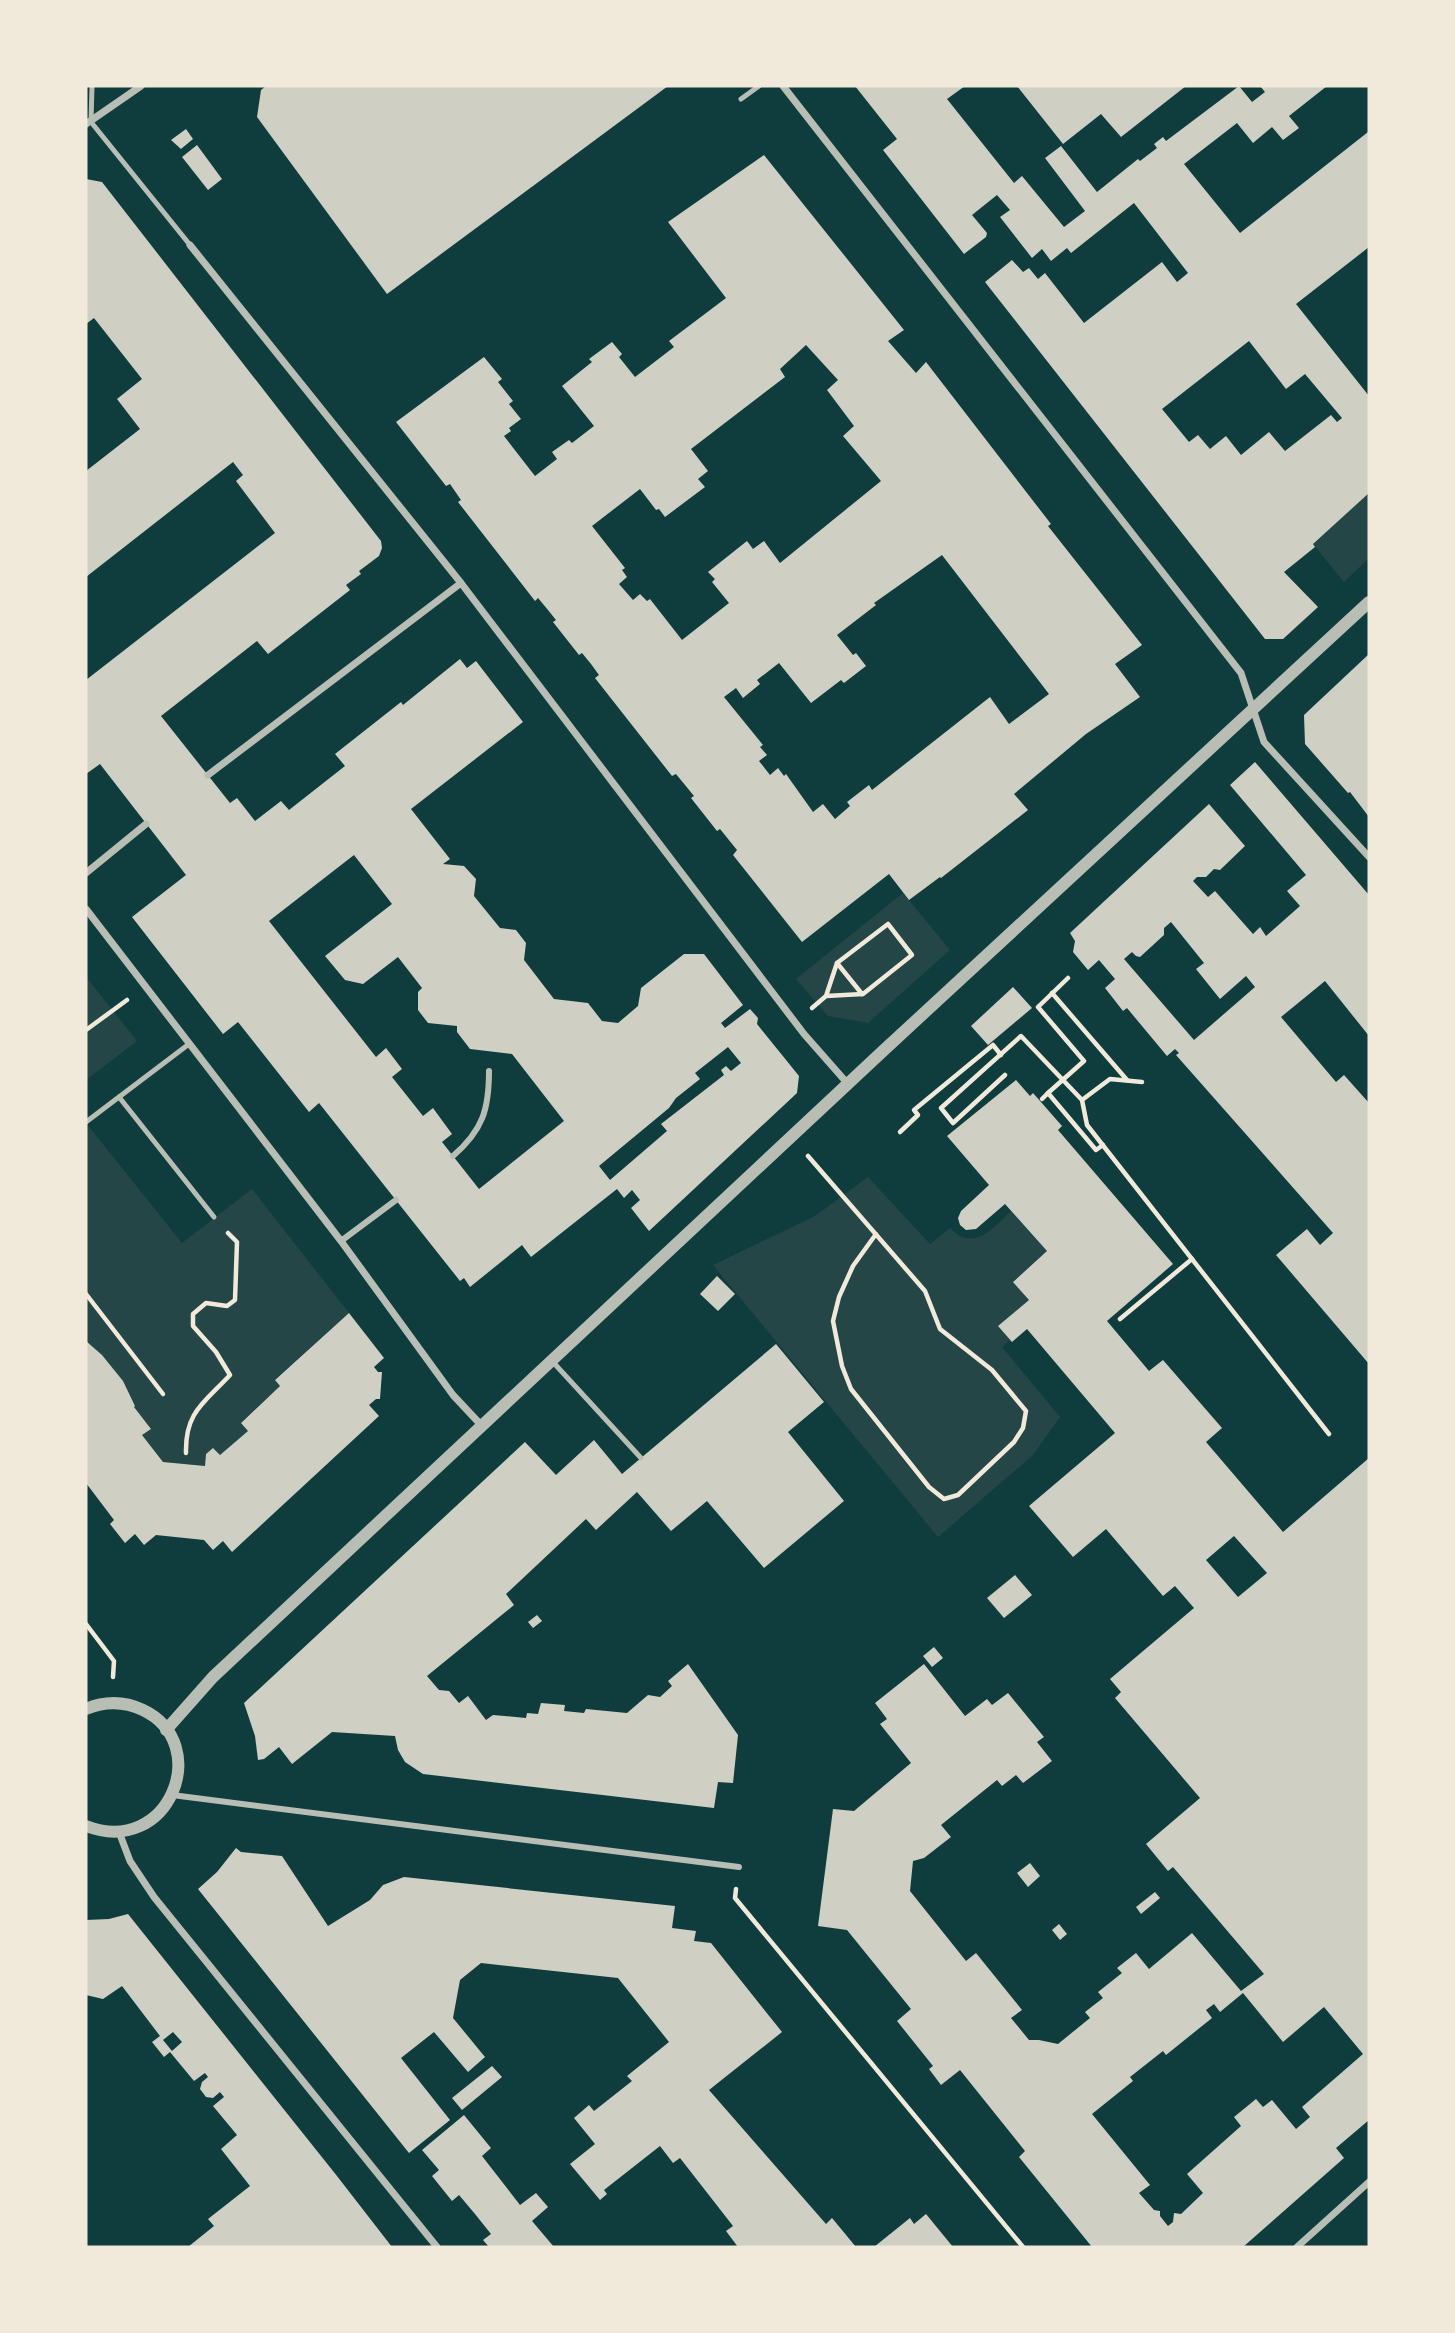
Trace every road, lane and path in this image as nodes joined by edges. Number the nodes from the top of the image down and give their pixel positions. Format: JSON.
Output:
{"nodes":[{"id":1,"x":92,"y":86,"type":"edge"},
{"id":2,"x":141,"y":86,"type":"edge"},
{"id":3,"x":759,"y":86,"type":"edge"},
{"id":4,"x":783,"y":86,"type":"edge"},
{"id":5,"x":741,"y":99,"type":"dead end"},
{"id":6,"x":88,"y":123,"type":"edge"},
{"id":7,"x":190,"y":245,"type":"joint"},
{"id":8,"x":461,"y":583,"type":"junction"},
{"id":9,"x":1369,"y":602,"type":"edge"},
{"id":10,"x":1253,"y":710,"type":"junction"},
{"id":11,"x":208,"y":775,"type":"dead end"},
{"id":12,"x":146,"y":824,"type":"dead end"},
{"id":13,"x":1369,"y":857,"type":"edge"},
{"id":14,"x":86,"y":873,"type":"edge"},
{"id":15,"x":86,"y":909,"type":"edge"},
{"id":16,"x":837,"y":963,"type":"junction"},
{"id":17,"x":1068,"y":978,"type":"dead end"},
{"id":18,"x":1052,"y":993,"type":"junction"},
{"id":19,"x":863,"y":994,"type":"junction"},
{"id":20,"x":826,"y":996,"type":"junction"},
{"id":21,"x":113,"y":1010,"type":"dead end"},
{"id":22,"x":794,"y":1021,"type":"junction"},
{"id":23,"x":86,"y":1030,"type":"edge"},
{"id":24,"x":189,"y":1044,"type":"junction"},
{"id":25,"x":1001,"y":1055,"type":"junction"},
{"id":26,"x":489,"y":1071,"type":"dead end"},
{"id":27,"x":1005,"y":1075,"type":"dead end"},
{"id":28,"x":1062,"y":1079,"type":"junction"},
{"id":29,"x":1126,"y":1080,"type":"junction"},
{"id":30,"x":1142,"y":1082,"type":"dead end"},
{"id":31,"x":848,"y":1084,"type":"junction"},
{"id":32,"x":1048,"y":1093,"type":"junction"},
{"id":33,"x":119,"y":1097,"type":"junction"},
{"id":34,"x":1042,"y":1099,"type":"dead end"},
{"id":35,"x":1082,"y":1100,"type":"junction"},
{"id":36,"x":86,"y":1122,"type":"edge"},
{"id":37,"x":900,"y":1132,"type":"dead end"},
{"id":38,"x":791,"y":1137,"type":"junction"},
{"id":39,"x":1102,"y":1145,"type":"junction"},
{"id":40,"x":453,"y":1156,"type":"dead end"},
{"id":41,"x":396,"y":1200,"type":"dead end"},
{"id":42,"x":214,"y":1217,"type":"joint"},
{"id":43,"x":876,"y":1234,"type":"junction"},
{"id":44,"x":341,"y":1241,"type":"junction"},
{"id":45,"x":1192,"y":1259,"type":"junction"},
{"id":46,"x":86,"y":1294,"type":"edge"},
{"id":47,"x":1120,"y":1319,"type":"dead end"},
{"id":48,"x":552,"y":1361,"type":"junction"},
{"id":49,"x":163,"y":1394,"type":"dead end"},
{"id":50,"x":482,"y":1427,"type":"junction"},
{"id":51,"x":1329,"y":1434,"type":"dead end"},
{"id":52,"x":186,"y":1453,"type":"dead end"},
{"id":53,"x":641,"y":1458,"type":"dead end"},
{"id":54,"x":86,"y":1624,"type":"edge"},
{"id":55,"x":114,"y":1661,"type":"dead end"},
{"id":56,"x":86,"y":1709,"type":"edge"},
{"id":57,"x":166,"y":1730,"type":"junction"},
{"id":58,"x":172,"y":1795,"type":"junction"},
{"id":59,"x":86,"y":1826,"type":"edge"},
{"id":60,"x":119,"y":1832,"type":"junction"},
{"id":61,"x":739,"y":1867,"type":"joint"},
{"id":62,"x":1369,"y":2182,"type":"edge"},
{"id":63,"x":437,"y":2247,"type":"edge"},
{"id":64,"x":1023,"y":2247,"type":"edge"},
{"id":65,"x":1297,"y":2247,"type":"edge"}],
"edges":[{"from":1,"to":6,"type":"lane"},
{"from":2,"to":6,"type":"street"},
{"from":3,"to":5,"type":"lane"},
{"from":4,"to":10,"type":"street"},
{"from":6,"to":7,"type":"lane"},
{"from":7,"to":8,"type":"street"},
{"from":8,"to":11,"type":"street"},
{"from":8,"to":22,"type":"street"},
{"from":9,"to":10,"type":"street"},
{"from":10,"to":13,"type":"street"},
{"from":10,"to":31,"type":"street"},
{"from":12,"to":14,"type":"street"},
{"from":15,"to":24,"type":"street"},
{"from":16,"to":19,"type":"path"},
{"from":16,"to":19,"type":"path"},
{"from":16,"to":20,"type":"path"},
{"from":17,"to":18,"type":"path"},
{"from":18,"to":28,"type":"path"},
{"from":18,"to":29,"type":"path"},
{"from":19,"to":20,"type":"path"},
{"from":20,"to":22,"type":"path"},
{"from":21,"to":23,"type":"path"},
{"from":22,"to":31,"type":"street"},
{"from":24,"to":33,"type":"lane"},
{"from":24,"to":44,"type":"street"},
{"from":25,"to":27,"type":"path"},
{"from":25,"to":28,"type":"path"},
{"from":25,"to":37,"type":"path"},
{"from":26,"to":40,"type":"street"},
{"from":28,"to":32,"type":"path"},
{"from":28,"to":35,"type":"path"},
{"from":29,"to":30,"type":"path"},
{"from":29,"to":35,"type":"path"},
{"from":31,"to":38,"type":"street"},
{"from":32,"to":34,"type":"path"},
{"from":32,"to":39,"type":"path"},
{"from":33,"to":36,"type":"lane"},
{"from":33,"to":42,"type":"lane"},
{"from":35,"to":39,"type":"path"},
{"from":38,"to":43,"type":"path"},
{"from":38,"to":48,"type":"street"},
{"from":39,"to":45,"type":"path"},
{"from":41,"to":44,"type":"street"},
{"from":42,"to":52,"type":"path"},
{"from":43,"to":43,"type":"path"},
{"from":44,"to":50,"type":"street"},
{"from":45,"to":47,"type":"path"},
{"from":45,"to":51,"type":"path"},
{"from":46,"to":49,"type":"path"},
{"from":48,"to":50,"type":"street"},
{"from":48,"to":53,"type":"lane"},
{"from":50,"to":57,"type":"street"},
{"from":54,"to":55,"type":"path"},
{"from":56,"to":57,"type":"street"},
{"from":57,"to":58,"type":"street"},
{"from":58,"to":60,"type":"street"},
{"from":58,"to":61,"type":"street"},
{"from":59,"to":60,"type":"street"},
{"from":60,"to":63,"type":"street"},
{"from":61,"to":64,"type":"path"},
{"from":62,"to":65,"type":"street"}]}
